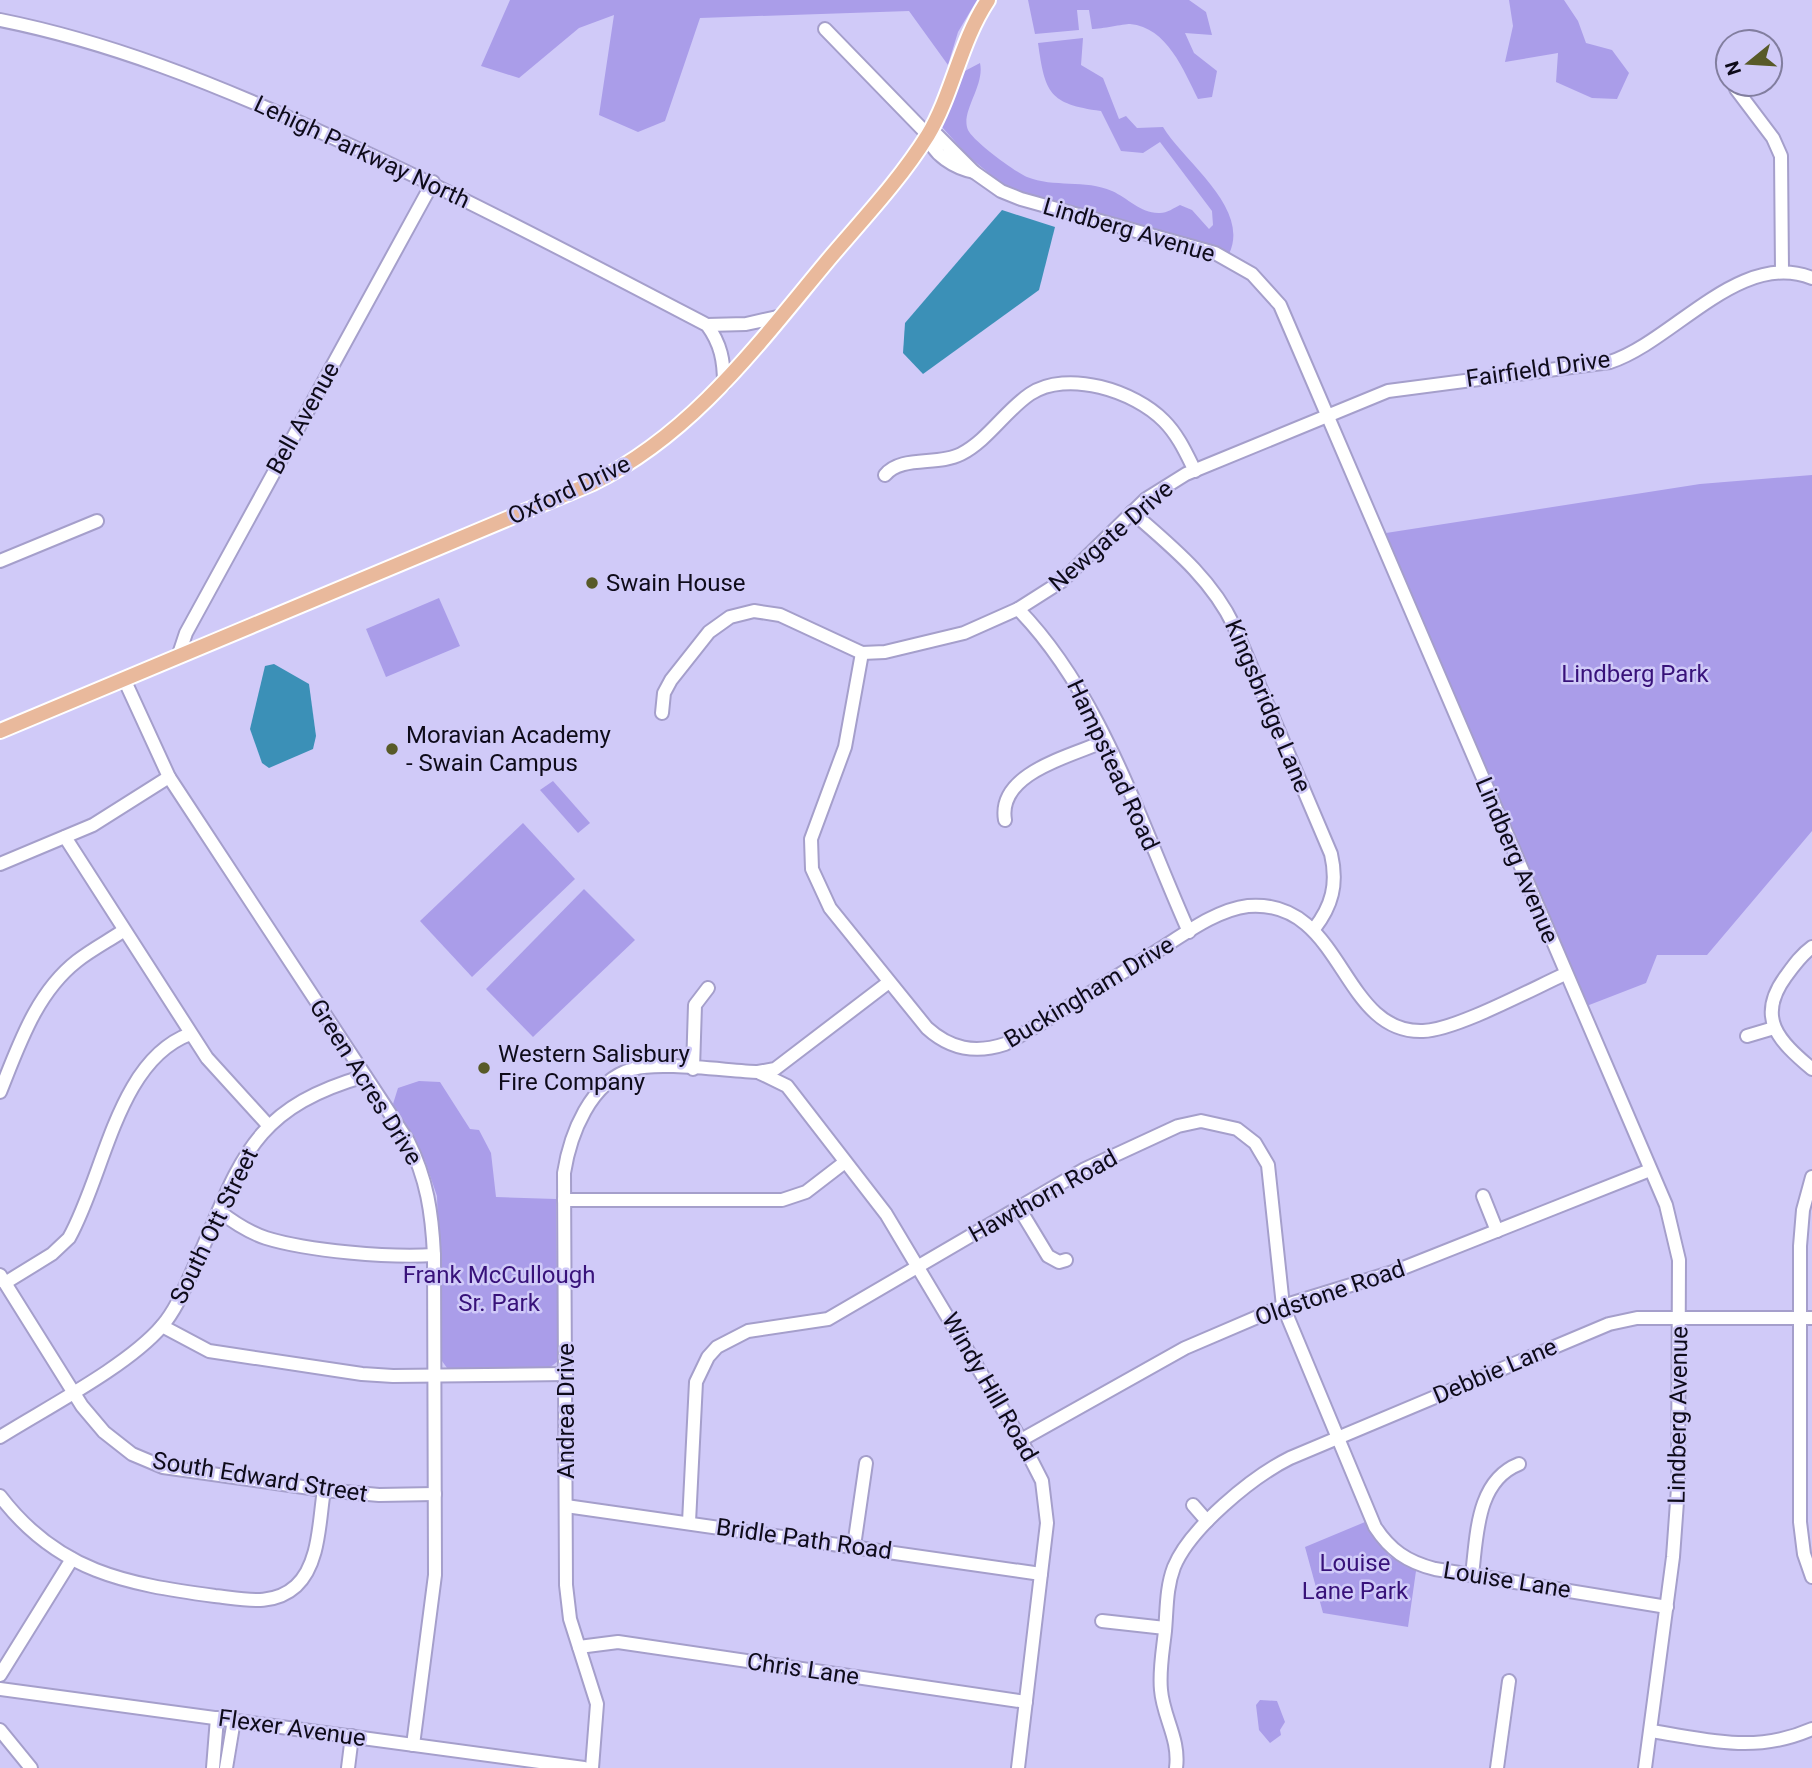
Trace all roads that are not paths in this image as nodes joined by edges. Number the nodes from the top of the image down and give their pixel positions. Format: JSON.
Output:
{"nodes":[{"id":1,"x":988,"y":0,"type":"edge"},
{"id":2,"x":0,"y":20,"type":"edge"},
{"id":3,"x":825,"y":29,"type":"dead end"},
{"id":4,"x":1742,"y":98,"type":"edge"},
{"id":5,"x":928,"y":135,"type":"junction"},
{"id":6,"x":433,"y":182,"type":"junction"},
{"id":7,"x":1782,"y":271,"type":"junction"},
{"id":8,"x":1812,"y":278,"type":"edge"},
{"id":9,"x":782,"y":316,"type":"junction"},
{"id":10,"x":707,"y":325,"type":"junction"},
{"id":11,"x":724,"y":384,"type":"junction"},
{"id":12,"x":1329,"y":416,"type":"junction"},
{"id":13,"x":1195,"y":471,"type":"junction"},
{"id":14,"x":885,"y":475,"type":"dead end"},
{"id":15,"x":1132,"y":512,"type":"junction"},
{"id":16,"x":97,"y":521,"type":"dead end"},
{"id":17,"x":0,"y":561,"type":"edge"},
{"id":18,"x":1018,"y":609,"type":"junction"},
{"id":19,"x":862,"y":653,"type":"junction"},
{"id":20,"x":178,"y":657,"type":"junction"},
{"id":21,"x":124,"y":679,"type":"junction"},
{"id":22,"x":662,"y":713,"type":"dead end"},
{"id":23,"x":0,"y":731,"type":"edge"},
{"id":24,"x":1105,"y":741,"type":"junction"},
{"id":25,"x":169,"y":777,"type":"junction"},
{"id":26,"x":1005,"y":820,"type":"dead end"},
{"id":27,"x":65,"y":837,"type":"junction"},
{"id":28,"x":0,"y":863,"type":"edge"},
{"id":29,"x":1314,"y":929,"type":"junction"},
{"id":30,"x":124,"y":931,"type":"junction"},
{"id":31,"x":1189,"y":932,"type":"junction"},
{"id":32,"x":1812,"y":947,"type":"edge"},
{"id":33,"x":1565,"y":974,"type":"junction"},
{"id":34,"x":889,"y":982,"type":"junction"},
{"id":35,"x":708,"y":988,"type":"dead end"},
{"id":36,"x":1774,"y":1028,"type":"junction"},
{"id":37,"x":190,"y":1034,"type":"junction"},
{"id":38,"x":1747,"y":1036,"type":"dead end"},
{"id":39,"x":693,"y":1069,"type":"junction"},
{"id":40,"x":1812,"y":1069,"type":"edge"},
{"id":41,"x":758,"y":1072,"type":"junction"},
{"id":42,"x":365,"y":1076,"type":"junction"},
{"id":43,"x":0,"y":1092,"type":"edge"},
{"id":44,"x":268,"y":1125,"type":"junction"},
{"id":45,"x":845,"y":1161,"type":"junction"},
{"id":46,"x":1650,"y":1170,"type":"junction"},
{"id":47,"x":1812,"y":1177,"type":"edge"},
{"id":48,"x":1483,"y":1196,"type":"dead end"},
{"id":49,"x":564,"y":1200,"type":"junction"},
{"id":50,"x":1019,"y":1208,"type":"junction"},
{"id":51,"x":219,"y":1211,"type":"junction"},
{"id":52,"x":1497,"y":1231,"type":"junction"},
{"id":53,"x":434,"y":1255,"type":"junction"},
{"id":54,"x":1066,"y":1260,"type":"dead end"},
{"id":55,"x":919,"y":1266,"type":"junction"},
{"id":56,"x":3,"y":1279,"type":"edge"},
{"id":57,"x":1283,"y":1306,"type":"junction"},
{"id":58,"x":1679,"y":1317,"type":"junction"},
{"id":59,"x":1806,"y":1319,"type":"edge"},
{"id":60,"x":162,"y":1326,"type":"junction"},
{"id":61,"x":566,"y":1374,"type":"junction"},
{"id":62,"x":435,"y":1375,"type":"junction"},
{"id":63,"x":73,"y":1391,"type":"junction"},
{"id":64,"x":0,"y":1437,"type":"edge"},
{"id":65,"x":1337,"y":1438,"type":"junction"},
{"id":66,"x":1021,"y":1440,"type":"junction"},
{"id":67,"x":866,"y":1463,"type":"dead end"},
{"id":68,"x":1519,"y":1464,"type":"dead end"},
{"id":69,"x":324,"y":1490,"type":"junction"},
{"id":70,"x":435,"y":1494,"type":"junction"},
{"id":71,"x":0,"y":1496,"type":"edge"},
{"id":72,"x":1193,"y":1505,"type":"dead end"},
{"id":73,"x":566,"y":1506,"type":"junction"},
{"id":74,"x":1207,"y":1521,"type":"junction"},
{"id":75,"x":689,"y":1522,"type":"junction"},
{"id":76,"x":854,"y":1546,"type":"junction"},
{"id":77,"x":72,"y":1559,"type":"junction"},
{"id":78,"x":1041,"y":1574,"type":"junction"},
{"id":79,"x":1472,"y":1575,"type":"junction"},
{"id":80,"x":1812,"y":1577,"type":"edge"},
{"id":81,"x":1667,"y":1607,"type":"junction"},
{"id":82,"x":1102,"y":1621,"type":"dead end"},
{"id":83,"x":1165,"y":1628,"type":"junction"},
{"id":84,"x":579,"y":1647,"type":"junction"},
{"id":85,"x":0,"y":1675,"type":"edge"},
{"id":86,"x":1509,"y":1681,"type":"dead end"},
{"id":87,"x":0,"y":1689,"type":"edge"},
{"id":88,"x":1026,"y":1702,"type":"junction"},
{"id":89,"x":218,"y":1718,"type":"junction"},
{"id":90,"x":234,"y":1720,"type":"junction"},
{"id":91,"x":1812,"y":1729,"type":"edge"},
{"id":92,"x":0,"y":1730,"type":"edge"},
{"id":93,"x":1651,"y":1731,"type":"junction"},
{"id":94,"x":352,"y":1736,"type":"junction"},
{"id":95,"x":414,"y":1745,"type":"junction"},
{"id":96,"x":31,"y":1768,"type":"edge"},
{"id":97,"x":213,"y":1768,"type":"edge"},
{"id":98,"x":226,"y":1768,"type":"edge"},
{"id":99,"x":348,"y":1768,"type":"edge"},
{"id":100,"x":584,"y":1768,"type":"edge"},
{"id":101,"x":592,"y":1768,"type":"edge"},
{"id":102,"x":1018,"y":1768,"type":"edge"},
{"id":103,"x":1177,"y":1768,"type":"edge"},
{"id":104,"x":1497,"y":1768,"type":"edge"},
{"id":105,"x":1645,"y":1768,"type":"edge"}],
"edges":[{"from":1,"to":5,"type":"main road","name":"Oxford Drive"},
{"from":2,"to":6,"type":"street","name":"Lehigh Parkway North"},
{"from":3,"to":5,"type":"street","name":"Lindberg Avenue"},
{"from":4,"to":7,"type":"street"},
{"from":5,"to":9,"type":"main road","name":"Oxford Drive"},
{"from":5,"to":12,"type":"street","name":"Lindberg Avenue"},
{"from":6,"to":10,"type":"street","name":"Lehigh Parkway North"},
{"from":6,"to":20,"type":"street","name":"Bell Avenue"},
{"from":7,"to":8,"type":"street","name":"Fairfield Drive"},
{"from":7,"to":12,"type":"street","name":"Fairfield Drive"},
{"from":9,"to":10,"type":"street","name":"Lehigh Parkway North"},
{"from":9,"to":11,"type":"main road","name":"Oxford Drive"},
{"from":10,"to":11,"type":"street"},
{"from":11,"to":20,"type":"main road","name":"Oxford Drive"},
{"from":12,"to":13,"type":"street","name":"Newgate Drive"},
{"from":12,"to":33,"type":"street","name":"Lindberg Avenue"},
{"from":13,"to":14,"type":"street"},
{"from":13,"to":15,"type":"street","name":"Newgate Drive"},
{"from":15,"to":18,"type":"street","name":"Newgate Drive"},
{"from":15,"to":29,"type":"street","name":"Kingsbridge Lane"},
{"from":16,"to":17,"type":"street"},
{"from":18,"to":19,"type":"street","name":"Newgate Drive"},
{"from":18,"to":24,"type":"street","name":"Hampstead Road"},
{"from":19,"to":22,"type":"street"},
{"from":19,"to":34,"type":"street","name":"Buckingham Drive"},
{"from":20,"to":21,"type":"main road","name":"Oxford Drive"},
{"from":21,"to":23,"type":"main road","name":"Oxford Drive"},
{"from":21,"to":25,"type":"street","name":"Green Acres Drive"},
{"from":24,"to":26,"type":"street"},
{"from":24,"to":31,"type":"street","name":"Hampstead Road"},
{"from":25,"to":27,"type":"street"},
{"from":25,"to":42,"type":"street","name":"Green Acres Drive"},
{"from":27,"to":28,"type":"street"},
{"from":27,"to":30,"type":"street"},
{"from":29,"to":31,"type":"street","name":"Buckingham Drive"},
{"from":29,"to":33,"type":"street","name":"Buckingham Drive"},
{"from":30,"to":37,"type":"street"},
{"from":30,"to":43,"type":"street"},
{"from":31,"to":34,"type":"street","name":"Buckingham Drive"},
{"from":32,"to":36,"type":"street"},
{"from":33,"to":46,"type":"street","name":"Lindberg Avenue"},
{"from":34,"to":41,"type":"street","name":"Andrea Drive"},
{"from":35,"to":39,"type":"street"},
{"from":36,"to":38,"type":"street"},
{"from":36,"to":40,"type":"street"},
{"from":37,"to":44,"type":"street"},
{"from":37,"to":56,"type":"street"},
{"from":39,"to":41,"type":"street","name":"Andrea Drive"},
{"from":39,"to":49,"type":"street","name":"Andrea Drive"},
{"from":41,"to":45,"type":"street","name":"Windy Hill Road"},
{"from":42,"to":44,"type":"street","name":"South Ott Street"},
{"from":42,"to":53,"type":"street","name":"Green Acres Drive"},
{"from":44,"to":51,"type":"street","name":"South Ott Street"},
{"from":45,"to":49,"type":"street"},
{"from":45,"to":55,"type":"street","name":"Windy Hill Road"},
{"from":46,"to":52,"type":"street","name":"Oldstone Road"},
{"from":46,"to":58,"type":"street","name":"Lindberg Avenue"},
{"from":47,"to":59,"type":"street"},
{"from":48,"to":52,"type":"street"},
{"from":49,"to":61,"type":"street","name":"Andrea Drive"},
{"from":50,"to":54,"type":"street"},
{"from":50,"to":55,"type":"street","name":"Hawthorn Road"},
{"from":50,"to":57,"type":"street","name":"Hawthorn Road"},
{"from":51,"to":53,"type":"street"},
{"from":51,"to":60,"type":"street","name":"South Ott Street"},
{"from":52,"to":57,"type":"street","name":"Oldstone Road"},
{"from":53,"to":62,"type":"street","name":"Green Acres Drive"},
{"from":55,"to":66,"type":"street","name":"Windy Hill Road"},
{"from":55,"to":75,"type":"street","name":"Hawthorn Road"},
{"from":56,"to":63,"type":"street","name":"South Edward Street"},
{"from":57,"to":65,"type":"street","name":"Hawthorn Road"},
{"from":57,"to":66,"type":"street","name":"Oldstone Road"},
{"from":58,"to":59,"type":"street","name":"Debbie Lane"},
{"from":58,"to":65,"type":"street","name":"Debbie Lane"},
{"from":58,"to":81,"type":"street","name":"Lindberg Avenue"},
{"from":59,"to":80,"type":"street"},
{"from":60,"to":62,"type":"street"},
{"from":60,"to":63,"type":"street","name":"South Ott Street"},
{"from":61,"to":62,"type":"street"},
{"from":61,"to":73,"type":"street","name":"Andrea Drive"},
{"from":62,"to":70,"type":"street","name":"Green Acres Drive"},
{"from":63,"to":64,"type":"street","name":"South Ott Street"},
{"from":63,"to":69,"type":"street","name":"South Edward Street"},
{"from":65,"to":74,"type":"street","name":"Debbie Lane"},
{"from":65,"to":79,"type":"street","name":"Louise Lane"},
{"from":66,"to":78,"type":"street","name":"Windy Hill Road"},
{"from":67,"to":76,"type":"street"},
{"from":68,"to":79,"type":"street"},
{"from":69,"to":70,"type":"street","name":"South Edward Street"},
{"from":69,"to":77,"type":"street"},
{"from":70,"to":95,"type":"street","name":"Green Acres Drive"},
{"from":71,"to":77,"type":"street"},
{"from":72,"to":74,"type":"street"},
{"from":73,"to":75,"type":"street","name":"Bridle Path Road"},
{"from":73,"to":84,"type":"street","name":"Andrea Drive"},
{"from":74,"to":83,"type":"street","name":"Debbie Lane"},
{"from":75,"to":76,"type":"street","name":"Bridle Path Road"},
{"from":76,"to":78,"type":"street","name":"Bridle Path Road"},
{"from":77,"to":85,"type":"street"},
{"from":78,"to":88,"type":"street","name":"Windy Hill Road"},
{"from":79,"to":81,"type":"street","name":"Louise Lane"},
{"from":81,"to":93,"type":"street","name":"Lindberg Avenue"},
{"from":82,"to":83,"type":"street"},
{"from":83,"to":103,"type":"street","name":"Debbie Lane"},
{"from":84,"to":88,"type":"street","name":"Chris Lane"},
{"from":84,"to":101,"type":"street","name":"Andrea Drive"},
{"from":86,"to":104,"type":"street"},
{"from":87,"to":89,"type":"street","name":"Flexer Avenue"},
{"from":88,"to":102,"type":"street","name":"Windy Hill Road"},
{"from":89,"to":90,"type":"street","name":"Flexer Avenue"},
{"from":89,"to":97,"type":"street"},
{"from":90,"to":94,"type":"street","name":"Flexer Avenue"},
{"from":90,"to":98,"type":"street"},
{"from":91,"to":93,"type":"street"},
{"from":92,"to":96,"type":"street"},
{"from":93,"to":105,"type":"street","name":"Lindberg Avenue"},
{"from":94,"to":95,"type":"street","name":"Flexer Avenue"},
{"from":94,"to":99,"type":"street"},
{"from":95,"to":100,"type":"street","name":"Flexer Avenue"}]}
